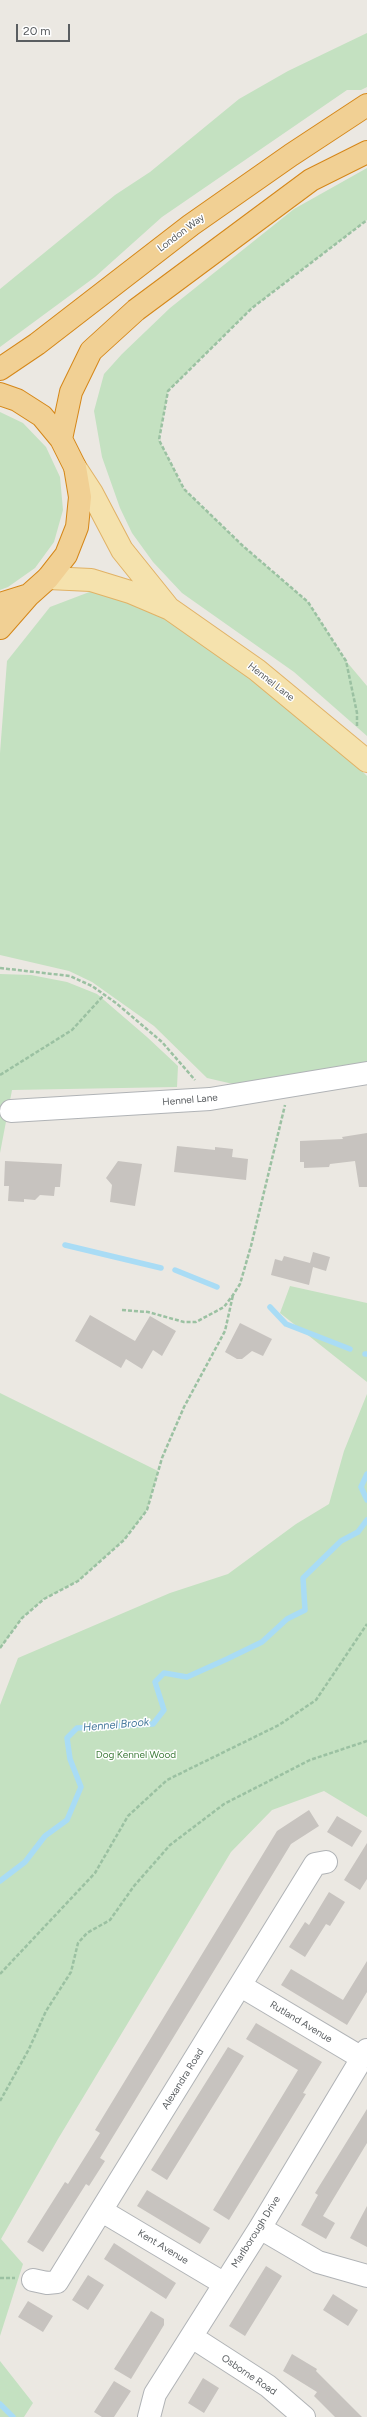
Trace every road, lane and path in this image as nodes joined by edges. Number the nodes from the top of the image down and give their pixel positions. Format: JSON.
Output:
{"nodes":[{"id":1,"x":367,"y":105,"type":"edge"},
{"id":2,"x":367,"y":152,"type":"edge"},
{"id":3,"x":367,"y":220,"type":"edge"},
{"id":4,"x":0,"y":369,"type":"edge"},
{"id":5,"x":0,"y":394,"type":"edge"},
{"id":6,"x":61,"y":439,"type":"junction"},
{"id":7,"x":75,"y":467,"type":"junction"},
{"id":8,"x":48,"y":578,"type":"junction"},
{"id":9,"x":28,"y":595,"type":"junction"},
{"id":10,"x":0,"y":604,"type":"edge"},
{"id":11,"x":170,"y":610,"type":"junction"},
{"id":12,"x":0,"y":628,"type":"edge"},
{"id":13,"x":361,"y":756,"type":"edge"},
{"id":14,"x":0,"y":968,"type":"edge"},
{"id":15,"x":103,"y":996,"type":"junction"},
{"id":16,"x":367,"y":1074,"type":"edge"},
{"id":17,"x":0,"y":1075,"type":"edge"},
{"id":18,"x":290,"y":1085,"type":"junction"},
{"id":19,"x":210,"y":1099,"type":"junction"},
{"id":20,"x":11,"y":1111,"type":"dead end"},
{"id":21,"x":234,"y":1295,"type":"junction"},
{"id":22,"x":122,"y":1310,"type":"dead end"},
{"id":23,"x":367,"y":1624,"type":"edge"},
{"id":24,"x":0,"y":1648,"type":"edge"},
{"id":25,"x":367,"y":1741,"type":"edge"},
{"id":26,"x":326,"y":1862,"type":"dead end"},
{"id":27,"x":0,"y":1974,"type":"edge"},
{"id":28,"x":241,"y":1986,"type":"junction"},
{"id":29,"x":365,"y":2054,"type":"edge"},
{"id":30,"x":0,"y":2101,"type":"edge"},
{"id":31,"x":102,"y":2211,"type":"junction"},
{"id":32,"x":260,"y":2228,"type":"junction"},
{"id":33,"x":367,"y":2276,"type":"edge"},
{"id":34,"x":4,"y":2277,"type":"dead end"},
{"id":35,"x":0,"y":2278,"type":"edge"},
{"id":36,"x":33,"y":2280,"type":"dead end"},
{"id":37,"x":223,"y":2283,"type":"junction"},
{"id":38,"x":192,"y":2337,"type":"junction"},
{"id":39,"x":150,"y":2416,"type":"edge"},
{"id":40,"x":304,"y":2417,"type":"edge"}],
"edges":[{"from":1,"to":4,"type":"highway","name":"London Way"},
{"from":2,"to":6,"type":"highway"},
{"from":3,"to":13,"type":"path"},
{"from":5,"to":6,"type":"highway"},
{"from":6,"to":7,"type":"highway"},
{"from":7,"to":8,"type":"highway"},
{"from":7,"to":11,"type":"main road","name":"Hennel Lane"},
{"from":8,"to":9,"type":"highway"},
{"from":8,"to":11,"type":"main road","name":"Hennel Lane"},
{"from":9,"to":10,"type":"highway"},
{"from":9,"to":12,"type":"highway"},
{"from":11,"to":13,"type":"main road","name":"Hennel Lane"},
{"from":14,"to":15,"type":"path"},
{"from":15,"to":17,"type":"path"},
{"from":15,"to":19,"type":"path"},
{"from":16,"to":18,"type":"street","name":"Hennel Lane"},
{"from":18,"to":19,"type":"street","name":"Hennel Lane"},
{"from":18,"to":21,"type":"path"},
{"from":19,"to":20,"type":"street","name":"Hennel Lane"},
{"from":21,"to":22,"type":"path"},
{"from":21,"to":24,"type":"path"},
{"from":23,"to":27,"type":"path"},
{"from":25,"to":30,"type":"path"},
{"from":26,"to":28,"type":"street","name":"Alexandra Road"},
{"from":28,"to":29,"type":"street","name":"Rutland Avenue"},
{"from":28,"to":31,"type":"street","name":"Alexandra Road"},
{"from":29,"to":32,"type":"street","name":"Marlborough Drive"},
{"from":31,"to":36,"type":"street","name":"Alexandra Road"},
{"from":31,"to":37,"type":"street","name":"Kent Avenue"},
{"from":32,"to":33,"type":"street"},
{"from":32,"to":37,"type":"street","name":"Marlborough Drive"},
{"from":34,"to":35,"type":"path"},
{"from":37,"to":38,"type":"street","name":"Marlborough Drive"},
{"from":38,"to":39,"type":"street","name":"Marlborough Drive"},
{"from":38,"to":40,"type":"street","name":"Osborne Road"}]}
